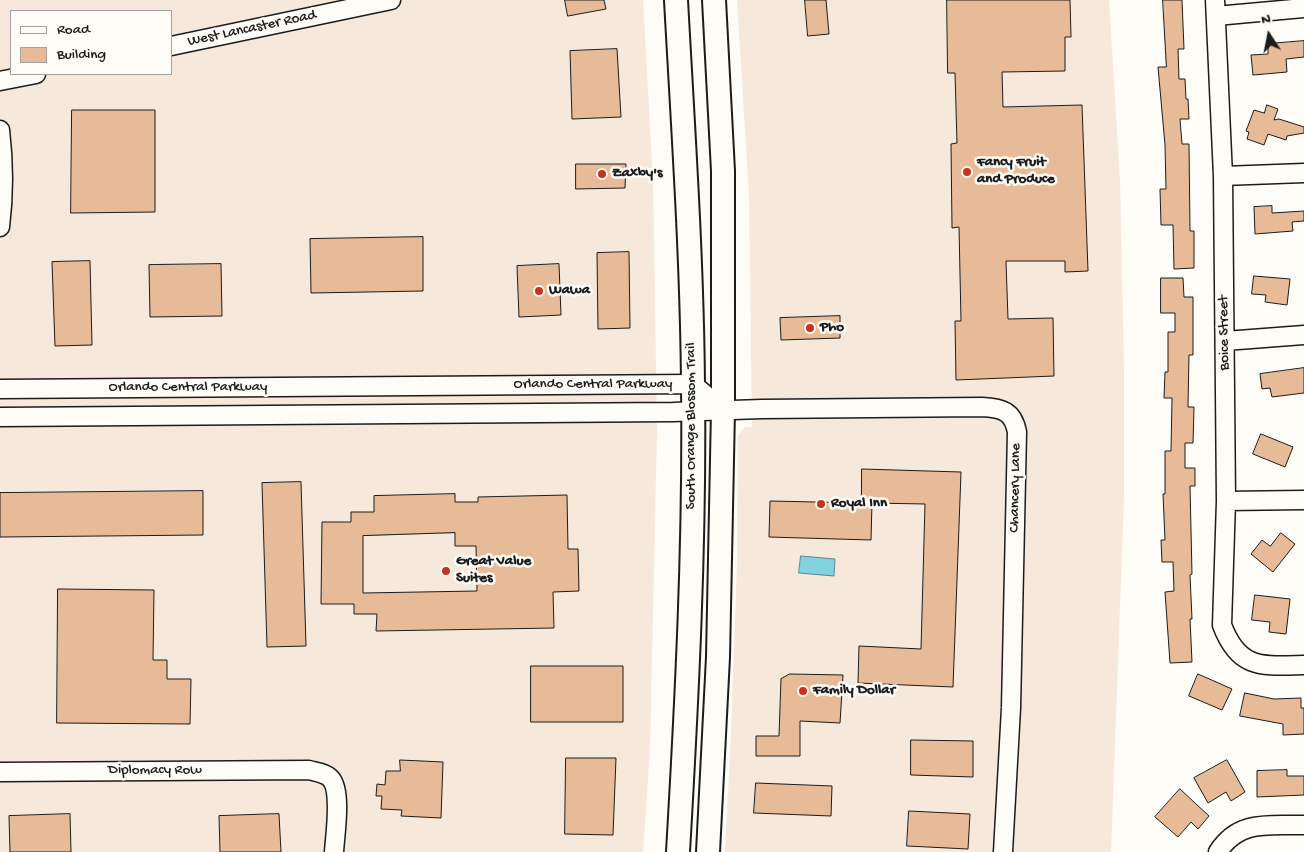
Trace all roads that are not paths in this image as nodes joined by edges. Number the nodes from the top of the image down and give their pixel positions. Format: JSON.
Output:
{"nodes":[{"id":1,"x":390,"y":0,"type":"edge"},
{"id":2,"x":676,"y":0,"type":"edge"},
{"id":3,"x":714,"y":0,"type":"edge"},
{"id":4,"x":1216,"y":8,"type":"edge"},
{"id":5,"x":1304,"y":8,"type":"edge"},
{"id":6,"x":172,"y":46,"type":"edge"},
{"id":7,"x":31,"y":75,"type":"edge"},
{"id":8,"x":0,"y":81,"type":"edge"},
{"id":9,"x":0,"y":130,"type":"edge"},
{"id":10,"x":1304,"y":173,"type":"edge"},
{"id":11,"x":1223,"y":176,"type":"junction"},
{"id":12,"x":2,"y":196,"type":"edge"},
{"id":13,"x":0,"y":227,"type":"edge"},
{"id":14,"x":1304,"y":335,"type":"edge"},
{"id":15,"x":1225,"y":341,"type":"junction"},
{"id":16,"x":693,"y":384,"type":"junction"},
{"id":17,"x":0,"y":389,"type":"edge"},
{"id":18,"x":723,"y":410,"type":"junction"},
{"id":19,"x":693,"y":412,"type":"junction"},
{"id":20,"x":0,"y":417,"type":"edge"},
{"id":21,"x":1304,"y":500,"type":"edge"},
{"id":22,"x":1226,"y":501,"type":"junction"},
{"id":23,"x":1304,"y":665,"type":"edge"},
{"id":24,"x":0,"y":772,"type":"edge"},
{"id":25,"x":1304,"y":825,"type":"edge"},
{"id":26,"x":1221,"y":846,"type":"edge"},
{"id":27,"x":334,"y":852,"type":"edge"},
{"id":28,"x":678,"y":852,"type":"edge"},
{"id":29,"x":708,"y":852,"type":"edge"},
{"id":30,"x":1003,"y":852,"type":"edge"}],
"edges":[{"from":1,"to":6,"type":"street","name":"West Lancaster Road"},
{"from":2,"to":16,"type":"main road","name":"South Orange Blossom Trail"},
{"from":3,"to":18,"type":"main road","name":"South Orange Blossom Trail"},
{"from":4,"to":5,"type":"street"},
{"from":4,"to":11,"type":"street","name":"Boice Street"},
{"from":7,"to":8,"type":"street"},
{"from":9,"to":12,"type":"street"},
{"from":10,"to":11,"type":"street"},
{"from":11,"to":15,"type":"street","name":"Boice Street"},
{"from":12,"to":13,"type":"street"},
{"from":14,"to":15,"type":"street"},
{"from":15,"to":22,"type":"street","name":"Boice Street"},
{"from":16,"to":17,"type":"street","name":"Orlando Central Parkway"},
{"from":16,"to":18,"type":"street","name":"Orlando Central Parkway"},
{"from":16,"to":19,"type":"main road","name":"South Orange Blossom Trail"},
{"from":18,"to":19,"type":"street","name":"Orlando Central Parkway"},
{"from":18,"to":29,"type":"main road","name":"South Orange Blossom Trail"},
{"from":18,"to":30,"type":"street","name":"Chancery Lane"},
{"from":19,"to":20,"type":"street","name":"Orlando Central Parkway"},
{"from":19,"to":28,"type":"main road","name":"South Orange Blossom Trail"},
{"from":21,"to":22,"type":"street"},
{"from":22,"to":23,"type":"street","name":"Boice Street"},
{"from":24,"to":27,"type":"street","name":"Diplomacy Row"},
{"from":25,"to":26,"type":"street"}]}
